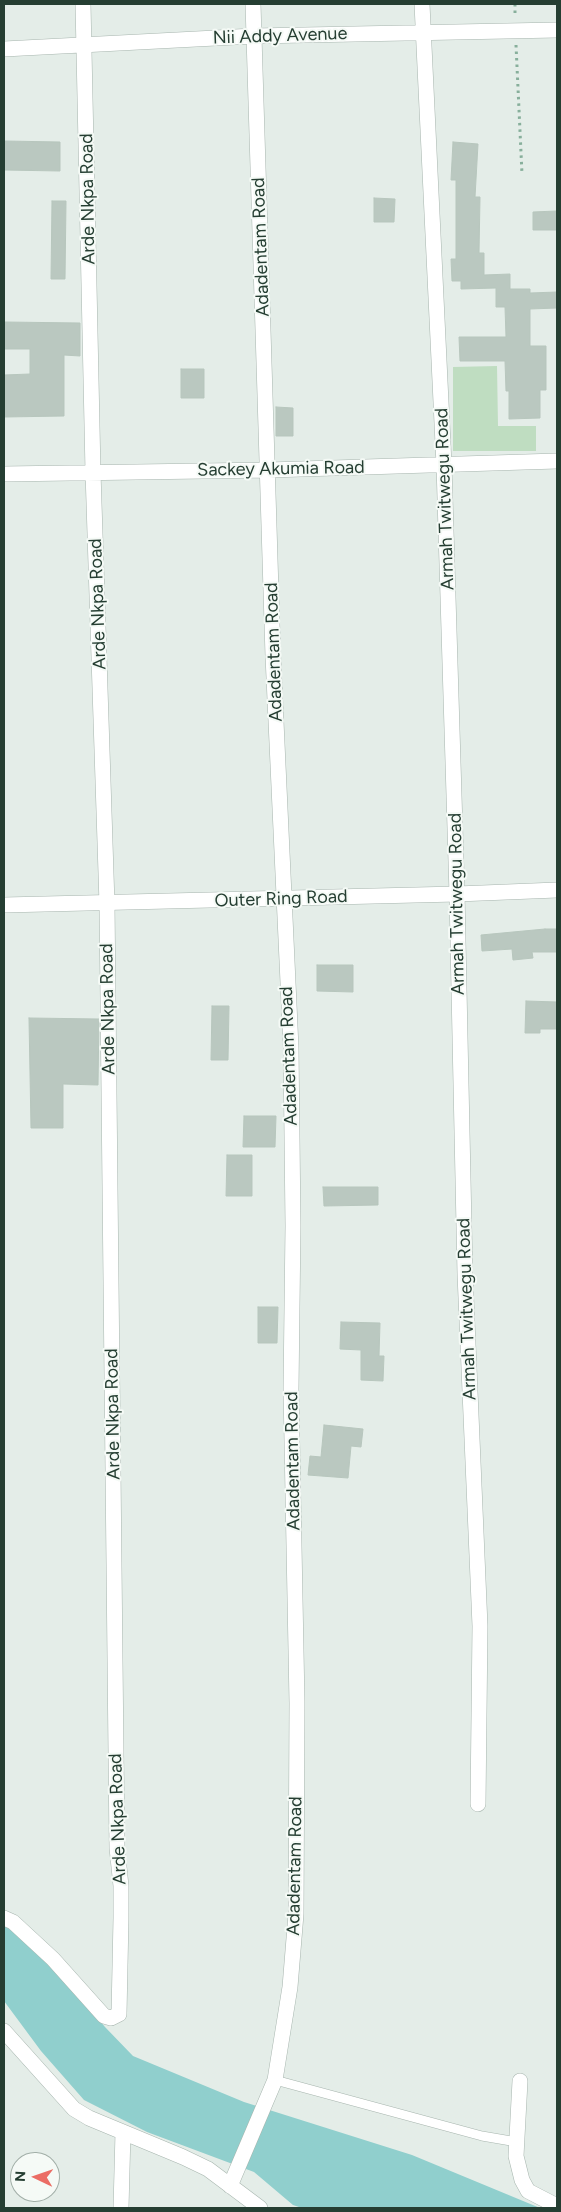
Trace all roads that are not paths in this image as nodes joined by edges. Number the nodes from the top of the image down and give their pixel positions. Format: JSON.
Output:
{"nodes":[{"id":1,"x":83,"y":4,"type":"edge"},
{"id":2,"x":254,"y":4,"type":"edge"},
{"id":3,"x":422,"y":4,"type":"edge"},
{"id":4,"x":557,"y":30,"type":"edge"},
{"id":5,"x":423,"y":33,"type":"junction"},
{"id":6,"x":254,"y":36,"type":"junction"},
{"id":7,"x":85,"y":44,"type":"junction"},
{"id":8,"x":4,"y":49,"type":"edge"},
{"id":9,"x":557,"y":462,"type":"edge"},
{"id":10,"x":444,"y":466,"type":"junction"},
{"id":11,"x":269,"y":470,"type":"junction"},
{"id":12,"x":93,"y":472,"type":"junction"},
{"id":13,"x":4,"y":474,"type":"edge"},
{"id":14,"x":557,"y":890,"type":"edge"},
{"id":15,"x":457,"y":894,"type":"junction"},
{"id":16,"x":283,"y":898,"type":"junction"},
{"id":17,"x":107,"y":904,"type":"junction"},
{"id":18,"x":4,"y":905,"type":"edge"},
{"id":19,"x":478,"y":1804,"type":"dead end"},
{"id":20,"x":4,"y":1918,"type":"edge"},
{"id":21,"x":4,"y":2030,"type":"edge"},
{"id":22,"x":275,"y":2080,"type":"junction"},
{"id":23,"x":520,"y":2081,"type":"dead end"},
{"id":24,"x":123,"y":2132,"type":"junction"},
{"id":25,"x":517,"y":2142,"type":"junction"},
{"id":26,"x":230,"y":2186,"type":"junction"},
{"id":27,"x":557,"y":2206,"type":"edge"},
{"id":28,"x":121,"y":2208,"type":"edge"},
{"id":29,"x":260,"y":2208,"type":"edge"}],
"edges":[{"from":1,"to":7,"type":"street","name":"Arde Nkpa Road"},
{"from":2,"to":6,"type":"street","name":"Adadentam Road"},
{"from":3,"to":5,"type":"street","name":"Armah Twitwegu Road"},
{"from":4,"to":5,"type":"street","name":"Nii Addy Avenue"},
{"from":5,"to":6,"type":"street","name":"Nii Addy Avenue"},
{"from":5,"to":10,"type":"street","name":"Armah Twitwegu Road"},
{"from":6,"to":7,"type":"street","name":"Nii Addy Avenue"},
{"from":6,"to":11,"type":"street","name":"Adadentam Road"},
{"from":7,"to":8,"type":"street","name":"Nii Addy Avenue"},
{"from":7,"to":12,"type":"street","name":"Arde Nkpa Road"},
{"from":9,"to":10,"type":"street","name":"Sackey Akumia Road"},
{"from":10,"to":11,"type":"street","name":"Sackey Akumia Road"},
{"from":10,"to":15,"type":"street","name":"Armah Twitwegu Road"},
{"from":11,"to":12,"type":"street","name":"Sackey Akumia Road"},
{"from":11,"to":16,"type":"street","name":"Adadentam Road"},
{"from":12,"to":13,"type":"street","name":"Sackey Akumia Road"},
{"from":12,"to":17,"type":"street","name":"Arde Nkpa Road"},
{"from":14,"to":15,"type":"street","name":"Outer Ring Road"},
{"from":15,"to":16,"type":"street","name":"Outer Ring Road"},
{"from":15,"to":19,"type":"street","name":"Armah Twitwegu Road"},
{"from":16,"to":17,"type":"street","name":"Outer Ring Road"},
{"from":16,"to":22,"type":"street","name":"Adadentam Road"},
{"from":17,"to":18,"type":"street","name":"Outer Ring Road"},
{"from":17,"to":20,"type":"street","name":"Arde Nkpa Road"},
{"from":21,"to":24,"type":"street"},
{"from":22,"to":25,"type":"lane"},
{"from":22,"to":26,"type":"street","name":"Adadentam Road"},
{"from":23,"to":25,"type":"street"},
{"from":24,"to":26,"type":"street"},
{"from":24,"to":28,"type":"street"},
{"from":25,"to":27,"type":"street"},
{"from":26,"to":29,"type":"street"}]}
